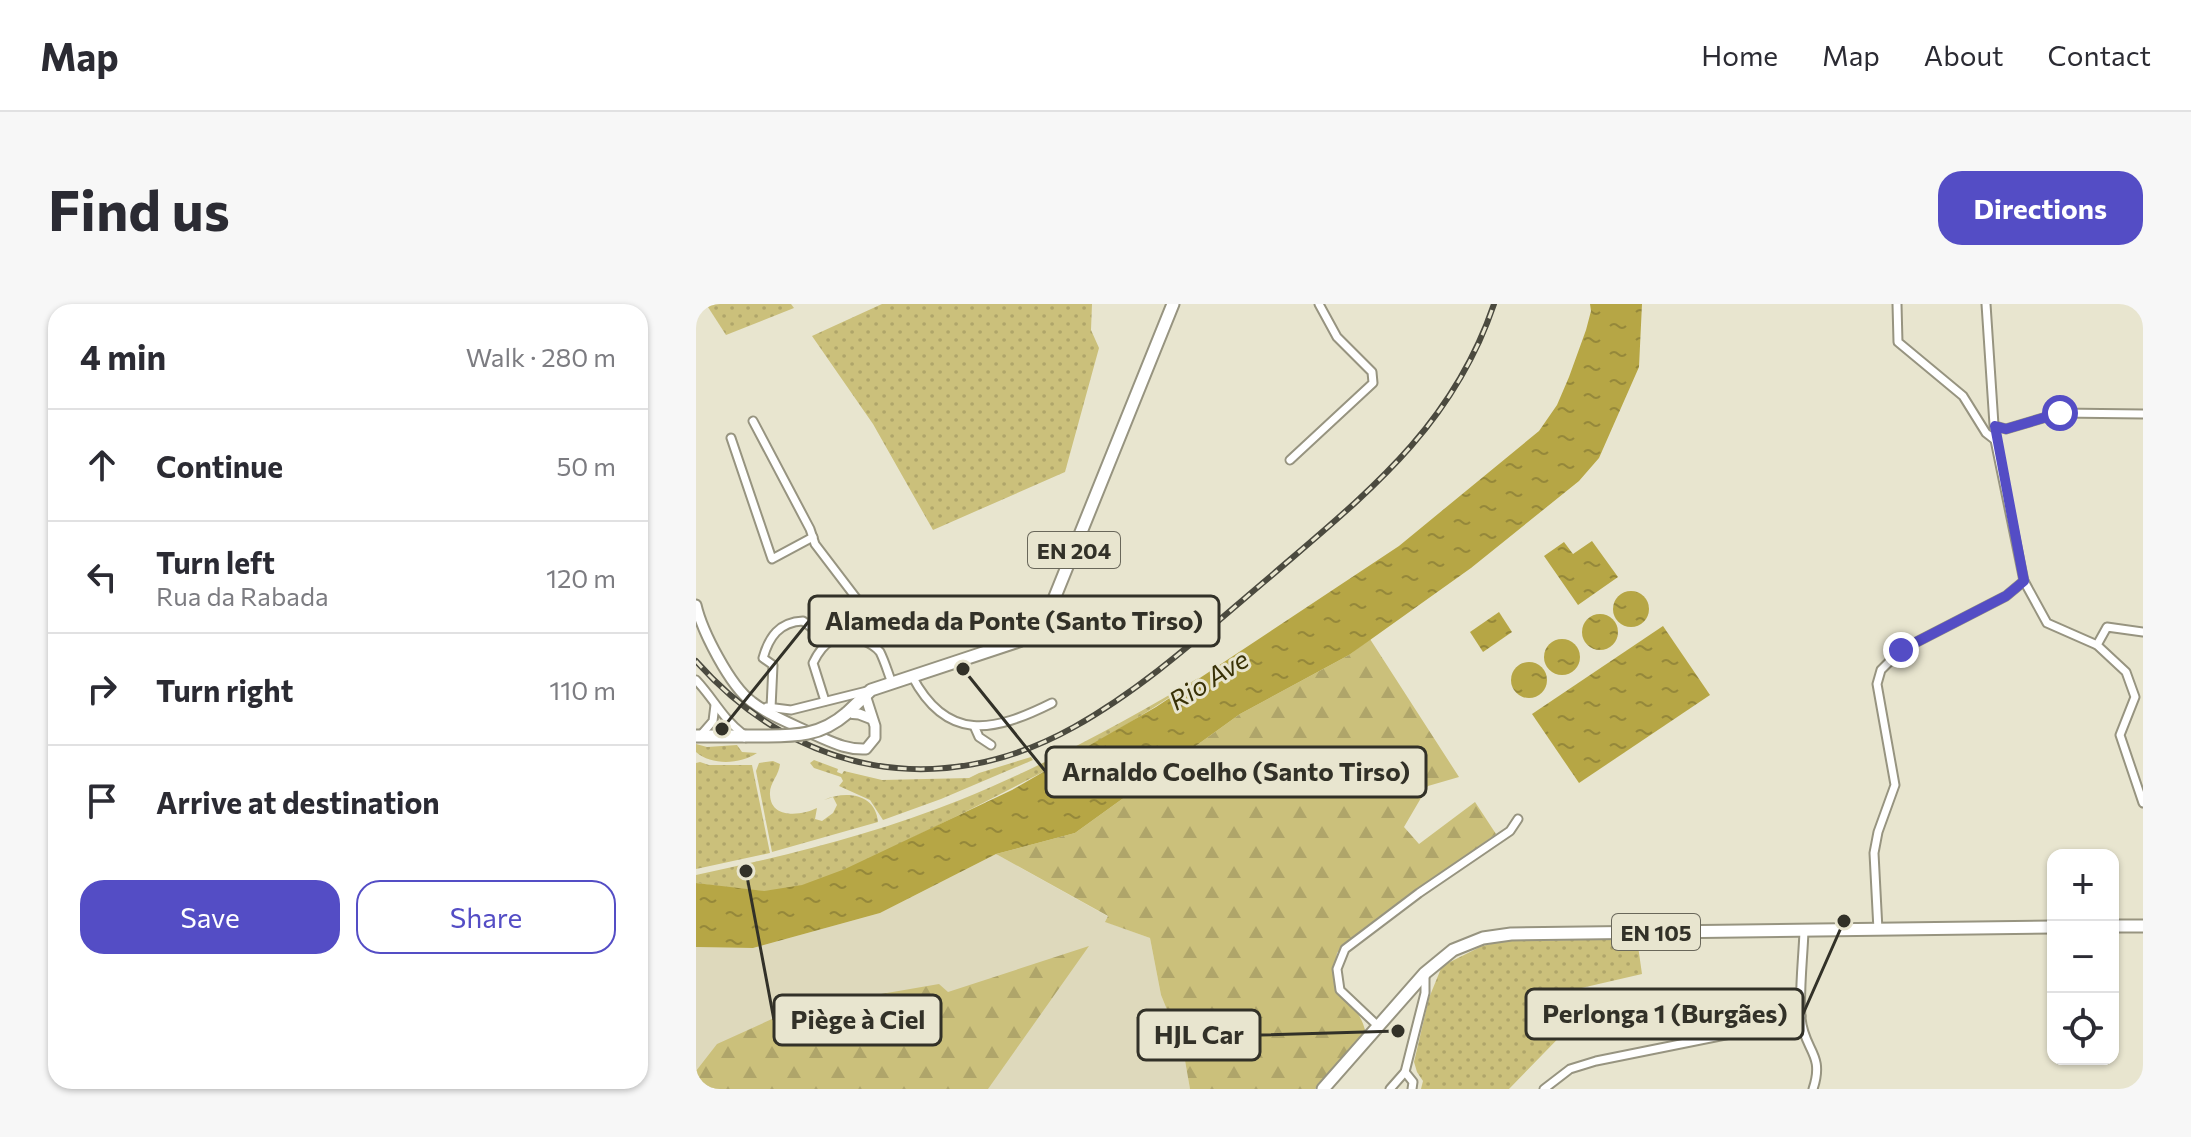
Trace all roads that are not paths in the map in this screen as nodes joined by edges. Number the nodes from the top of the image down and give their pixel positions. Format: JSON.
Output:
{"nodes":[{"id":1,"x":1173,"y":304,"type":"edge"},
{"id":2,"x":1319,"y":304,"type":"edge"},
{"id":3,"x":1897,"y":304,"type":"edge"},
{"id":4,"x":1986,"y":304,"type":"edge"},
{"id":5,"x":2143,"y":414,"type":"edge"},
{"id":6,"x":753,"y":421,"type":"dead end"},
{"id":7,"x":1995,"y":426,"type":"junction"},
{"id":8,"x":731,"y":438,"type":"dead end"},
{"id":9,"x":1995,"y":440,"type":"junction"},
{"id":10,"x":1290,"y":460,"type":"dead end"},
{"id":11,"x":813,"y":537,"type":"junction"},
{"id":12,"x":2024,"y":581,"type":"junction"},
{"id":13,"x":696,"y":605,"type":"edge"},
{"id":14,"x":2143,"y":632,"type":"edge"},
{"id":15,"x":852,"y":636,"type":"junction"},
{"id":16,"x":828,"y":640,"type":"junction"},
{"id":17,"x":2097,"y":645,"type":"junction"},
{"id":18,"x":912,"y":676,"type":"junction"},
{"id":19,"x":696,"y":680,"type":"edge"},
{"id":20,"x":892,"y":683,"type":"junction"},
{"id":21,"x":868,"y":693,"type":"junction"},
{"id":22,"x":837,"y":698,"type":"junction"},
{"id":23,"x":825,"y":701,"type":"junction"},
{"id":24,"x":715,"y":703,"type":"junction"},
{"id":25,"x":1052,"y":703,"type":"dead end"},
{"id":26,"x":757,"y":705,"type":"junction"},
{"id":27,"x":771,"y":708,"type":"junction"},
{"id":28,"x":791,"y":710,"type":"junction"},
{"id":29,"x":847,"y":713,"type":"junction"},
{"id":30,"x":872,"y":719,"type":"junction"},
{"id":31,"x":784,"y":720,"type":"junction"},
{"id":32,"x":975,"y":728,"type":"junction"},
{"id":33,"x":698,"y":736,"type":"edge"},
{"id":34,"x":745,"y":736,"type":"junction"},
{"id":35,"x":991,"y":745,"type":"dead end"},
{"id":36,"x":2143,"y":803,"type":"edge"},
{"id":37,"x":1518,"y":819,"type":"dead end"},
{"id":38,"x":2119,"y":926,"type":"edge"},
{"id":39,"x":2143,"y":926,"type":"edge"},
{"id":40,"x":2047,"y":927,"type":"edge"},
{"id":41,"x":1878,"y":930,"type":"junction"},
{"id":42,"x":1804,"y":931,"type":"junction"},
{"id":43,"x":1425,"y":973,"type":"junction"},
{"id":44,"x":1801,"y":1016,"type":"junction"},
{"id":45,"x":1378,"y":1026,"type":"junction"},
{"id":46,"x":1405,"y":1072,"type":"junction"},
{"id":47,"x":1323,"y":1089,"type":"edge"},
{"id":48,"x":1390,"y":1089,"type":"edge"},
{"id":49,"x":1412,"y":1089,"type":"edge"},
{"id":50,"x":1544,"y":1089,"type":"edge"},
{"id":51,"x":1813,"y":1089,"type":"edge"}],
"edges":[{"from":1,"to":18,"type":"main road","number":"EN 204"},
{"from":2,"to":10,"type":"street"},
{"from":3,"to":9,"type":"street"},
{"from":4,"to":7,"type":"street"},
{"from":5,"to":7,"type":"street"},
{"from":6,"to":11,"type":"street"},
{"from":7,"to":9,"type":"street"},
{"from":8,"to":11,"type":"street"},
{"from":9,"to":12,"type":"street"},
{"from":11,"to":15,"type":"street"},
{"from":12,"to":17,"type":"street"},
{"from":12,"to":41,"type":"street"},
{"from":13,"to":26,"type":"street"},
{"from":14,"to":17,"type":"street"},
{"from":15,"to":16,"type":"street"},
{"from":15,"to":20,"type":"street"},
{"from":16,"to":23,"type":"street"},
{"from":16,"to":27,"type":"street"},
{"from":17,"to":36,"type":"street"},
{"from":18,"to":20,"type":"main road","number":"EN 204"},
{"from":18,"to":32,"type":"street"},
{"from":19,"to":24,"type":"street"},
{"from":20,"to":21,"type":"main road","number":"EN 204"},
{"from":21,"to":22,"type":"street"},
{"from":21,"to":29,"type":"main road","number":"EN 204"},
{"from":21,"to":30,"type":"street"},
{"from":22,"to":23,"type":"street"},
{"from":22,"to":29,"type":"street"},
{"from":23,"to":28,"type":"street"},
{"from":24,"to":33,"type":"street"},
{"from":24,"to":34,"type":"street"},
{"from":25,"to":32,"type":"street"},
{"from":26,"to":27,"type":"street"},
{"from":26,"to":31,"type":"street"},
{"from":27,"to":28,"type":"street"},
{"from":28,"to":31,"type":"street"},
{"from":29,"to":30,"type":"street"},
{"from":29,"to":34,"type":"main road","number":"EN 204","bridge":true},
{"from":30,"to":31,"type":"street"},
{"from":32,"to":35,"type":"street"},
{"from":33,"to":34,"type":"main road","number":"EN 204"},
{"from":37,"to":45,"type":"street"},
{"from":38,"to":39,"type":"main road"},
{"from":40,"to":41,"type":"main road","number":"EN 105"},
{"from":41,"to":42,"type":"main road","number":"EN 105"},
{"from":42,"to":43,"type":"main road","number":"EN 105"},
{"from":42,"to":44,"type":"street"},
{"from":43,"to":45,"type":"main road","number":"EN 105"},
{"from":43,"to":46,"type":"street"},
{"from":44,"to":50,"type":"street"},
{"from":44,"to":51,"type":"street"},
{"from":45,"to":47,"type":"main road","number":"EN 105"},
{"from":46,"to":48,"type":"street"},
{"from":46,"to":49,"type":"street"}]}
